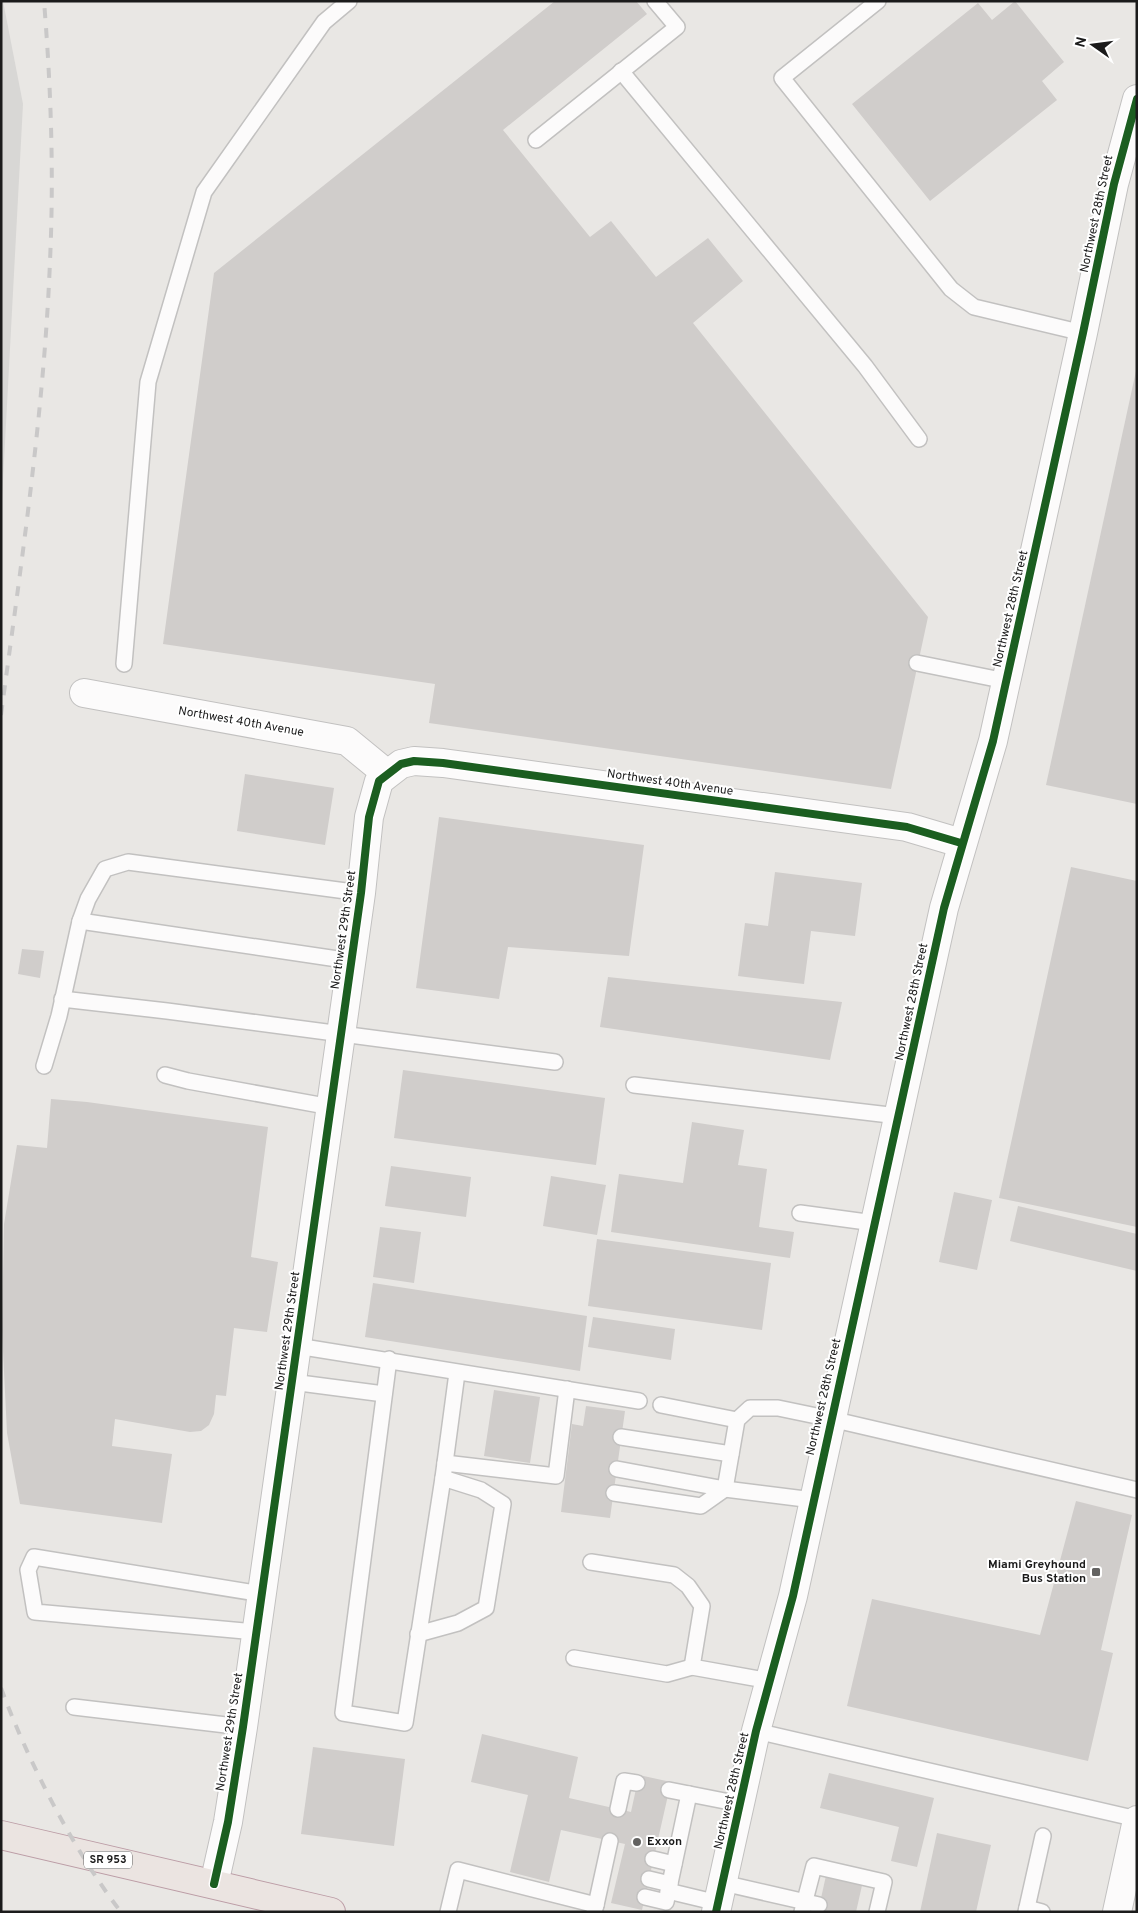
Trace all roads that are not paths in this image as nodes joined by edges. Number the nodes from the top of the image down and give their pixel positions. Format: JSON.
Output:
{"nodes":[{"id":1,"x":349,"y":1,"type":"edge"},
{"id":2,"x":655,"y":1,"type":"edge"},
{"id":3,"x":878,"y":1,"type":"edge"},
{"id":4,"x":622,"y":71,"type":"junction"},
{"id":5,"x":1137,"y":99,"type":"edge"},
{"id":6,"x":536,"y":140,"type":"dead end"},
{"id":7,"x":1083,"y":334,"type":"junction"},
{"id":8,"x":920,"y":439,"type":"dead end"},
{"id":9,"x":124,"y":664,"type":"dead end"},
{"id":10,"x":917,"y":664,"type":"dead end"},
{"id":11,"x":1006,"y":681,"type":"junction"},
{"id":12,"x":84,"y":693,"type":"dead end"},
{"id":13,"x":383,"y":777,"type":"junction"},
{"id":14,"x":961,"y":844,"type":"junction"},
{"id":15,"x":361,"y":893,"type":"junction"},
{"id":16,"x":80,"y":921,"type":"junction"},
{"id":17,"x":351,"y":961,"type":"junction"},
{"id":18,"x":62,"y":999,"type":"junction"},
{"id":19,"x":341,"y":1034,"type":"junction"},
{"id":20,"x":555,"y":1062,"type":"dead end"},
{"id":21,"x":44,"y":1066,"type":"dead end"},
{"id":22,"x":166,"y":1075,"type":"dead end"},
{"id":23,"x":634,"y":1085,"type":"dead end"},
{"id":24,"x":330,"y":1107,"type":"junction"},
{"id":25,"x":898,"y":1116,"type":"junction"},
{"id":26,"x":800,"y":1213,"type":"dead end"},
{"id":27,"x":874,"y":1223,"type":"junction"},
{"id":28,"x":297,"y":1346,"type":"junction"},
{"id":29,"x":389,"y":1359,"type":"junction"},
{"id":30,"x":457,"y":1373,"type":"junction"},
{"id":31,"x":292,"y":1382,"type":"junction"},
{"id":32,"x":567,"y":1389,"type":"junction"},
{"id":33,"x":384,"y":1394,"type":"junction"},
{"id":34,"x":638,"y":1401,"type":"dead end"},
{"id":35,"x":661,"y":1405,"type":"dead end"},
{"id":36,"x":831,"y":1419,"type":"junction"},
{"id":37,"x":737,"y":1420,"type":"junction"},
{"id":38,"x":621,"y":1437,"type":"dead end"},
{"id":39,"x":731,"y":1454,"type":"junction"},
{"id":40,"x":617,"y":1469,"type":"dead end"},
{"id":41,"x":444,"y":1471,"type":"junction"},
{"id":42,"x":725,"y":1489,"type":"junction"},
{"id":43,"x":1137,"y":1490,"type":"edge"},
{"id":44,"x":614,"y":1492,"type":"dead end"},
{"id":45,"x":813,"y":1500,"type":"junction"},
{"id":46,"x":591,"y":1562,"type":"dead end"},
{"id":47,"x":262,"y":1594,"type":"junction"},
{"id":48,"x":256,"y":1632,"type":"junction"},
{"id":49,"x":418,"y":1634,"type":"junction"},
{"id":50,"x":574,"y":1658,"type":"dead end"},
{"id":51,"x":692,"y":1666,"type":"junction"},
{"id":52,"x":770,"y":1681,"type":"junction"},
{"id":53,"x":74,"y":1707,"type":"dead end"},
{"id":54,"x":243,"y":1727,"type":"junction"},
{"id":55,"x":756,"y":1731,"type":"junction"},
{"id":56,"x":637,"y":1783,"type":"dead end"},
{"id":57,"x":668,"y":1790,"type":"dead end"},
{"id":58,"x":689,"y":1794,"type":"junction"},
{"id":59,"x":740,"y":1804,"type":"junction"},
{"id":60,"x":618,"y":1809,"type":"dead end"},
{"id":61,"x":1137,"y":1819,"type":"edge"},
{"id":62,"x":1,"y":1835,"type":"edge"},
{"id":63,"x":1044,"y":1836,"type":"dead end"},
{"id":64,"x":614,"y":1848,"type":"dead end"},
{"id":65,"x":653,"y":1859,"type":"dead end"},
{"id":66,"x":674,"y":1864,"type":"junction"},
{"id":67,"x":649,"y":1879,"type":"dead end"},
{"id":68,"x":214,"y":1884,"type":"junction"},
{"id":69,"x":669,"y":1887,"type":"junction"},
{"id":70,"x":645,"y":1897,"type":"dead end"},
{"id":71,"x":719,"y":1899,"type":"edge"},
{"id":72,"x":809,"y":1906,"type":"edge"},
{"id":73,"x":595,"y":1908,"type":"edge"},
{"id":74,"x":1026,"y":1910,"type":"edge"},
{"id":75,"x":331,"y":1912,"type":"edge"},
{"id":76,"x":448,"y":1912,"type":"edge"},
{"id":77,"x":877,"y":1912,"type":"edge"},
{"id":78,"x":1042,"y":1912,"type":"edge"},
{"id":79,"x":1116,"y":1912,"type":"edge"}],
"edges":[{"from":1,"to":9,"type":"lane"},
{"from":2,"to":4,"type":"lane"},
{"from":3,"to":7,"type":"lane"},
{"from":4,"to":6,"type":"lane"},
{"from":4,"to":8,"type":"lane"},
{"from":5,"to":7,"type":"street","name":"Northwest 28th Street"},
{"from":7,"to":11,"type":"street","name":"Northwest 28th Street"},
{"from":10,"to":11,"type":"lane"},
{"from":11,"to":14,"type":"street","name":"Northwest 28th Street"},
{"from":12,"to":13,"type":"street","name":"Northwest 40th Avenue"},
{"from":13,"to":14,"type":"street","name":"Northwest 40th Avenue"},
{"from":13,"to":15,"type":"street","name":"Northwest 29th Street"},
{"from":14,"to":25,"type":"street","name":"Northwest 28th Street"},
{"from":15,"to":16,"type":"lane"},
{"from":15,"to":17,"type":"street","name":"Northwest 29th Street"},
{"from":16,"to":17,"type":"lane"},
{"from":16,"to":18,"type":"lane"},
{"from":17,"to":19,"type":"street","name":"Northwest 29th Street"},
{"from":18,"to":19,"type":"lane"},
{"from":18,"to":21,"type":"lane"},
{"from":19,"to":20,"type":"lane"},
{"from":19,"to":24,"type":"street","name":"Northwest 29th Street"},
{"from":22,"to":24,"type":"lane"},
{"from":23,"to":25,"type":"lane"},
{"from":24,"to":28,"type":"street","name":"Northwest 29th Street"},
{"from":25,"to":27,"type":"street","name":"Northwest 28th Street"},
{"from":26,"to":27,"type":"lane"},
{"from":27,"to":36,"type":"street","name":"Northwest 28th Street"},
{"from":28,"to":29,"type":"lane"},
{"from":28,"to":31,"type":"street","name":"Northwest 29th Street"},
{"from":29,"to":30,"type":"lane"},
{"from":29,"to":33,"type":"lane"},
{"from":30,"to":32,"type":"lane"},
{"from":30,"to":41,"type":"lane"},
{"from":31,"to":33,"type":"lane"},
{"from":31,"to":47,"type":"street","name":"Northwest 29th Street"},
{"from":32,"to":34,"type":"lane"},
{"from":32,"to":41,"type":"lane"},
{"from":33,"to":49,"type":"lane"},
{"from":35,"to":37,"type":"lane"},
{"from":36,"to":37,"type":"lane"},
{"from":36,"to":43,"type":"lane"},
{"from":36,"to":45,"type":"street","name":"Northwest 28th Street"},
{"from":37,"to":39,"type":"lane"},
{"from":38,"to":39,"type":"lane"},
{"from":39,"to":42,"type":"lane"},
{"from":40,"to":42,"type":"lane"},
{"from":41,"to":49,"type":"lane"},
{"from":41,"to":49,"type":"lane"},
{"from":42,"to":44,"type":"lane"},
{"from":42,"to":45,"type":"lane"},
{"from":45,"to":52,"type":"street","name":"Northwest 28th Street"},
{"from":46,"to":51,"type":"lane"},
{"from":47,"to":48,"type":"street","name":"Northwest 29th Street"},
{"from":47,"to":48,"type":"lane"},
{"from":48,"to":54,"type":"street","name":"Northwest 29th Street"},
{"from":50,"to":51,"type":"lane"},
{"from":51,"to":52,"type":"lane"},
{"from":52,"to":55,"type":"street","name":"Northwest 28th Street"},
{"from":53,"to":54,"type":"lane"},
{"from":54,"to":68,"type":"street","name":"Northwest 29th Street"},
{"from":55,"to":59,"type":"street","name":"Northwest 28th Street"},
{"from":55,"to":61,"type":"lane"},
{"from":56,"to":60,"type":"lane"},
{"from":57,"to":58,"type":"lane"},
{"from":58,"to":59,"type":"lane"},
{"from":58,"to":66,"type":"lane"},
{"from":59,"to":71,"type":"street","name":"Northwest 28th Street"},
{"from":61,"to":79,"type":"street"},
{"from":62,"to":68,"type":"highway","number":"SR 953"},
{"from":63,"to":74,"type":"lane"},
{"from":64,"to":73,"type":"lane"},
{"from":65,"to":66,"type":"lane"},
{"from":66,"to":69,"type":"lane"},
{"from":67,"to":69,"type":"lane"},
{"from":68,"to":75,"type":"highway","number":"SR 953"},
{"from":69,"to":70,"type":"lane"},
{"from":69,"to":71,"type":"lane"},
{"from":71,"to":72,"type":"lane"},
{"from":72,"to":77,"type":"lane"},
{"from":73,"to":76,"type":"lane"},
{"from":74,"to":78,"type":"lane"}]}
